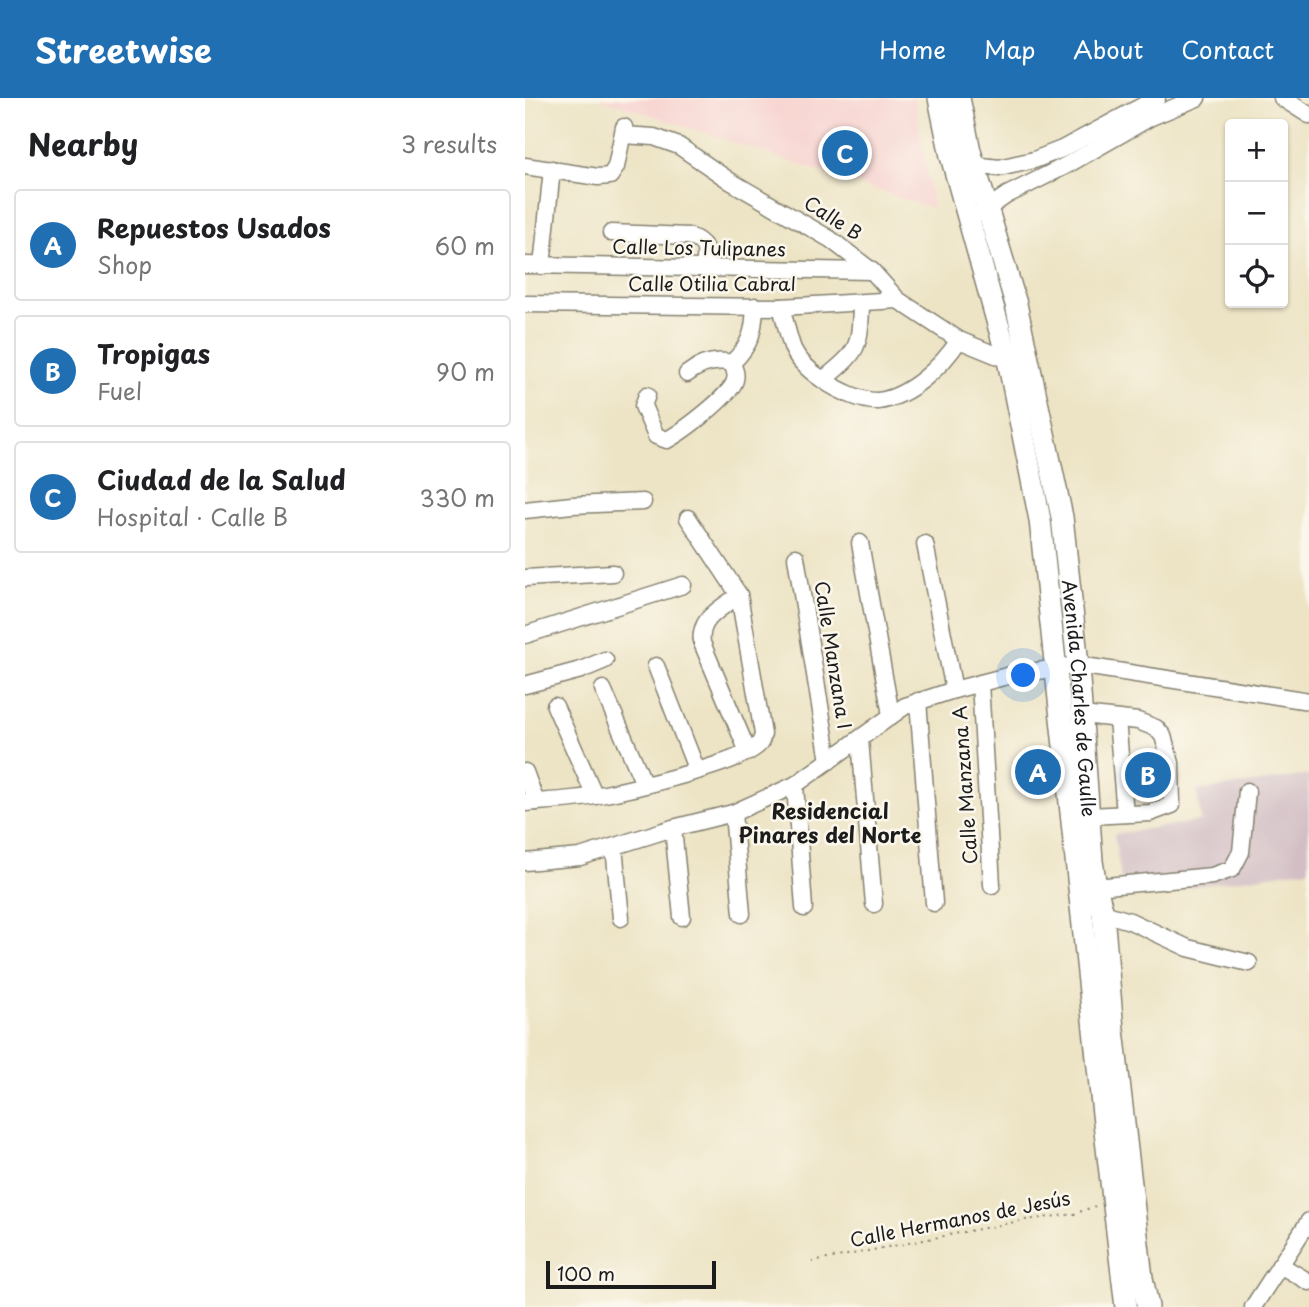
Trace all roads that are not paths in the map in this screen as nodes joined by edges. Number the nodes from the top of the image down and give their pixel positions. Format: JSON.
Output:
{"nodes":[{"id":1,"x":939,"y":98,"type":"edge"},
{"id":2,"x":960,"y":98,"type":"edge"},
{"id":3,"x":1157,"y":98,"type":"edge"},
{"id":4,"x":1197,"y":98,"type":"edge"},
{"id":5,"x":1282,"y":98,"type":"edge"},
{"id":6,"x":1309,"y":115,"type":"edge"},
{"id":7,"x":525,"y":166,"type":"edge"},
{"id":8,"x":965,"y":167,"type":"junction"},
{"id":9,"x":552,"y":169,"type":"junction"},
{"id":10,"x":979,"y":214,"type":"junction"},
{"id":11,"x":611,"y":233,"type":"dead end"},
{"id":12,"x":533,"y":265,"type":"edge"},
{"id":13,"x":703,"y":269,"type":"junction"},
{"id":14,"x":872,"y":271,"type":"junction"},
{"id":15,"x":898,"y":300,"type":"junction"},
{"id":16,"x":861,"y":303,"type":"junction"},
{"id":17,"x":525,"y":304,"type":"edge"},
{"id":18,"x":755,"y":306,"type":"junction"},
{"id":19,"x":781,"y":307,"type":"junction"},
{"id":20,"x":959,"y":340,"type":"junction"},
{"id":21,"x":1008,"y":360,"type":"junction"},
{"id":22,"x":732,"y":363,"type":"junction"},
{"id":23,"x":687,"y":374,"type":"dead end"},
{"id":24,"x":823,"y":380,"type":"junction"},
{"id":25,"x":647,"y":395,"type":"dead end"},
{"id":26,"x":643,"y":502,"type":"dead end"},
{"id":27,"x":525,"y":510,"type":"edge"},
{"id":28,"x":1062,"y":517,"type":"junction"},
{"id":29,"x":688,"y":518,"type":"dead end"},
{"id":30,"x":1040,"y":520,"type":"junction"},
{"id":31,"x":860,"y":543,"type":"dead end"},
{"id":32,"x":925,"y":544,"type":"dead end"},
{"id":33,"x":796,"y":556,"type":"dead end"},
{"id":34,"x":613,"y":573,"type":"dead end"},
{"id":35,"x":525,"y":578,"type":"edge"},
{"id":36,"x":683,"y":585,"type":"dead end"},
{"id":37,"x":739,"y":595,"type":"junction"},
{"id":38,"x":525,"y":635,"type":"edge"},
{"id":39,"x":605,"y":660,"type":"dead end"},
{"id":40,"x":1078,"y":665,"type":"junction"},
{"id":41,"x":656,"y":666,"type":"dead end"},
{"id":42,"x":1057,"y":667,"type":"junction"},
{"id":43,"x":980,"y":683,"type":"junction"},
{"id":44,"x":525,"y":685,"type":"edge"},
{"id":45,"x":603,"y":689,"type":"dead end"},
{"id":46,"x":954,"y":690,"type":"junction"},
{"id":47,"x":918,"y":701,"type":"junction"},
{"id":48,"x":1309,"y":701,"type":"edge"},
{"id":49,"x":555,"y":706,"type":"dead end"},
{"id":50,"x":891,"y":715,"type":"junction"},
{"id":51,"x":1082,"y":715,"type":"junction"},
{"id":52,"x":1117,"y":719,"type":"junction"},
{"id":53,"x":860,"y":740,"type":"junction"},
{"id":54,"x":753,"y":748,"type":"junction"},
{"id":55,"x":829,"y":761,"type":"junction"},
{"id":56,"x":697,"y":771,"type":"junction"},
{"id":57,"x":525,"y":772,"type":"edge"},
{"id":58,"x":644,"y":784,"type":"junction"},
{"id":59,"x":795,"y":785,"type":"junction"},
{"id":60,"x":1247,"y":791,"type":"dead end"},
{"id":61,"x":595,"y":796,"type":"junction"},
{"id":62,"x":531,"y":802,"type":"edge"},
{"id":63,"x":733,"y":813,"type":"junction"},
{"id":64,"x":1125,"y":814,"type":"junction"},
{"id":65,"x":1089,"y":816,"type":"junction"},
{"id":66,"x":673,"y":828,"type":"junction"},
{"id":67,"x":614,"y":847,"type":"junction"},
{"id":68,"x":525,"y":862,"type":"edge"},
{"id":69,"x":992,"y":885,"type":"dead end"},
{"id":70,"x":1095,"y":887,"type":"junction"},
{"id":71,"x":934,"y":903,"type":"dead end"},
{"id":72,"x":874,"y":904,"type":"dead end"},
{"id":73,"x":804,"y":908,"type":"dead end"},
{"id":74,"x":1103,"y":913,"type":"junction"},
{"id":75,"x":742,"y":914,"type":"dead end"},
{"id":76,"x":682,"y":916,"type":"dead end"},
{"id":77,"x":621,"y":918,"type":"dead end"},
{"id":78,"x":1249,"y":963,"type":"dead end"},
{"id":79,"x":1309,"y":1221,"type":"edge"},
{"id":80,"x":1280,"y":1265,"type":"junction"},
{"id":81,"x":1309,"y":1282,"type":"edge"},
{"id":82,"x":1126,"y":1307,"type":"edge"},
{"id":83,"x":1147,"y":1307,"type":"edge"},
{"id":84,"x":1253,"y":1307,"type":"edge"}],
"edges":[{"from":1,"to":8,"type":"main road","name":"Avenida Charles de Gaulle"},
{"from":2,"to":8,"type":"main road","name":"Avenida Charles de Gaulle"},
{"from":3,"to":8,"type":"street"},
{"from":4,"to":10,"type":"street"},
{"from":5,"to":6,"type":"street"},
{"from":7,"to":9,"type":"street"},
{"from":8,"to":10,"type":"main road","name":"Avenida Charles de Gaulle"},
{"from":9,"to":12,"type":"street"},
{"from":9,"to":14,"type":"street","name":"Calle B"},
{"from":10,"to":21,"type":"main road","name":"Avenida Charles de Gaulle"},
{"from":10,"to":28,"type":"main road","name":"Avenida Charles de Gaulle"},
{"from":11,"to":13,"type":"street"},
{"from":12,"to":13,"type":"street","name":"Calle Los Tulipanes"},
{"from":13,"to":14,"type":"street","name":"Calle Los Tulipanes"},
{"from":14,"to":15,"type":"street","name":"Calle B"},
{"from":15,"to":16,"type":"street","name":"Calle Otilia Cabral"},
{"from":15,"to":20,"type":"street","name":"Calle B"},
{"from":16,"to":19,"type":"street","name":"Calle Otilia Cabral"},
{"from":16,"to":24,"type":"street"},
{"from":17,"to":18,"type":"street","name":"Calle Otilia Cabral"},
{"from":18,"to":19,"type":"street","name":"Calle Otilia Cabral"},
{"from":18,"to":22,"type":"street"},
{"from":19,"to":24,"type":"street"},
{"from":20,"to":21,"type":"street","name":"Calle B"},
{"from":20,"to":24,"type":"street"},
{"from":21,"to":30,"type":"main road","name":"Avenida Charles de Gaulle"},
{"from":22,"to":23,"type":"street"},
{"from":22,"to":25,"type":"street"},
{"from":26,"to":27,"type":"street"},
{"from":28,"to":30,"type":"main road"},
{"from":28,"to":40,"type":"main road","name":"Avenida Charles de Gaulle"},
{"from":29,"to":37,"type":"street"},
{"from":30,"to":42,"type":"main road","name":"Avenida Charles de Gaulle"},
{"from":31,"to":50,"type":"street"},
{"from":32,"to":46,"type":"street"},
{"from":33,"to":55,"type":"street","name":"Calle Manzana I"},
{"from":34,"to":35,"type":"street"},
{"from":36,"to":38,"type":"street"},
{"from":37,"to":54,"type":"street"},
{"from":37,"to":54,"type":"street"},
{"from":39,"to":44,"type":"street"},
{"from":40,"to":42,"type":"street"},
{"from":40,"to":48,"type":"street"},
{"from":40,"to":51,"type":"main road","name":"Avenida Charles de Gaulle"},
{"from":41,"to":56,"type":"street"},
{"from":42,"to":43,"type":"street"},
{"from":42,"to":82,"type":"main road","name":"Avenida Charles de Gaulle"},
{"from":43,"to":46,"type":"street"},
{"from":43,"to":69,"type":"street","name":"Calle Manzana A"},
{"from":45,"to":58,"type":"street"},
{"from":46,"to":47,"type":"street"},
{"from":47,"to":50,"type":"street"},
{"from":47,"to":71,"type":"street"},
{"from":49,"to":61,"type":"street"},
{"from":50,"to":53,"type":"street"},
{"from":51,"to":52,"type":"street"},
{"from":51,"to":65,"type":"main road","name":"Avenida Charles de Gaulle"},
{"from":52,"to":64,"type":"street"},
{"from":52,"to":64,"type":"street"},
{"from":53,"to":55,"type":"street"},
{"from":53,"to":72,"type":"street"},
{"from":54,"to":56,"type":"street"},
{"from":55,"to":59,"type":"street"},
{"from":56,"to":58,"type":"street"},
{"from":57,"to":62,"type":"street"},
{"from":58,"to":61,"type":"street"},
{"from":59,"to":63,"type":"street"},
{"from":59,"to":73,"type":"street"},
{"from":60,"to":70,"type":"street"},
{"from":61,"to":62,"type":"street"},
{"from":63,"to":66,"type":"street"},
{"from":63,"to":75,"type":"street"},
{"from":64,"to":65,"type":"street"},
{"from":65,"to":70,"type":"main road","name":"Avenida Charles de Gaulle"},
{"from":66,"to":67,"type":"street"},
{"from":66,"to":76,"type":"street"},
{"from":67,"to":68,"type":"street"},
{"from":67,"to":77,"type":"street"},
{"from":70,"to":74,"type":"main road","name":"Avenida Charles de Gaulle"},
{"from":74,"to":78,"type":"street"},
{"from":74,"to":83,"type":"main road","name":"Avenida Charles de Gaulle"},
{"from":79,"to":80,"type":"street"},
{"from":80,"to":81,"type":"street"},
{"from":80,"to":84,"type":"street"}]}
